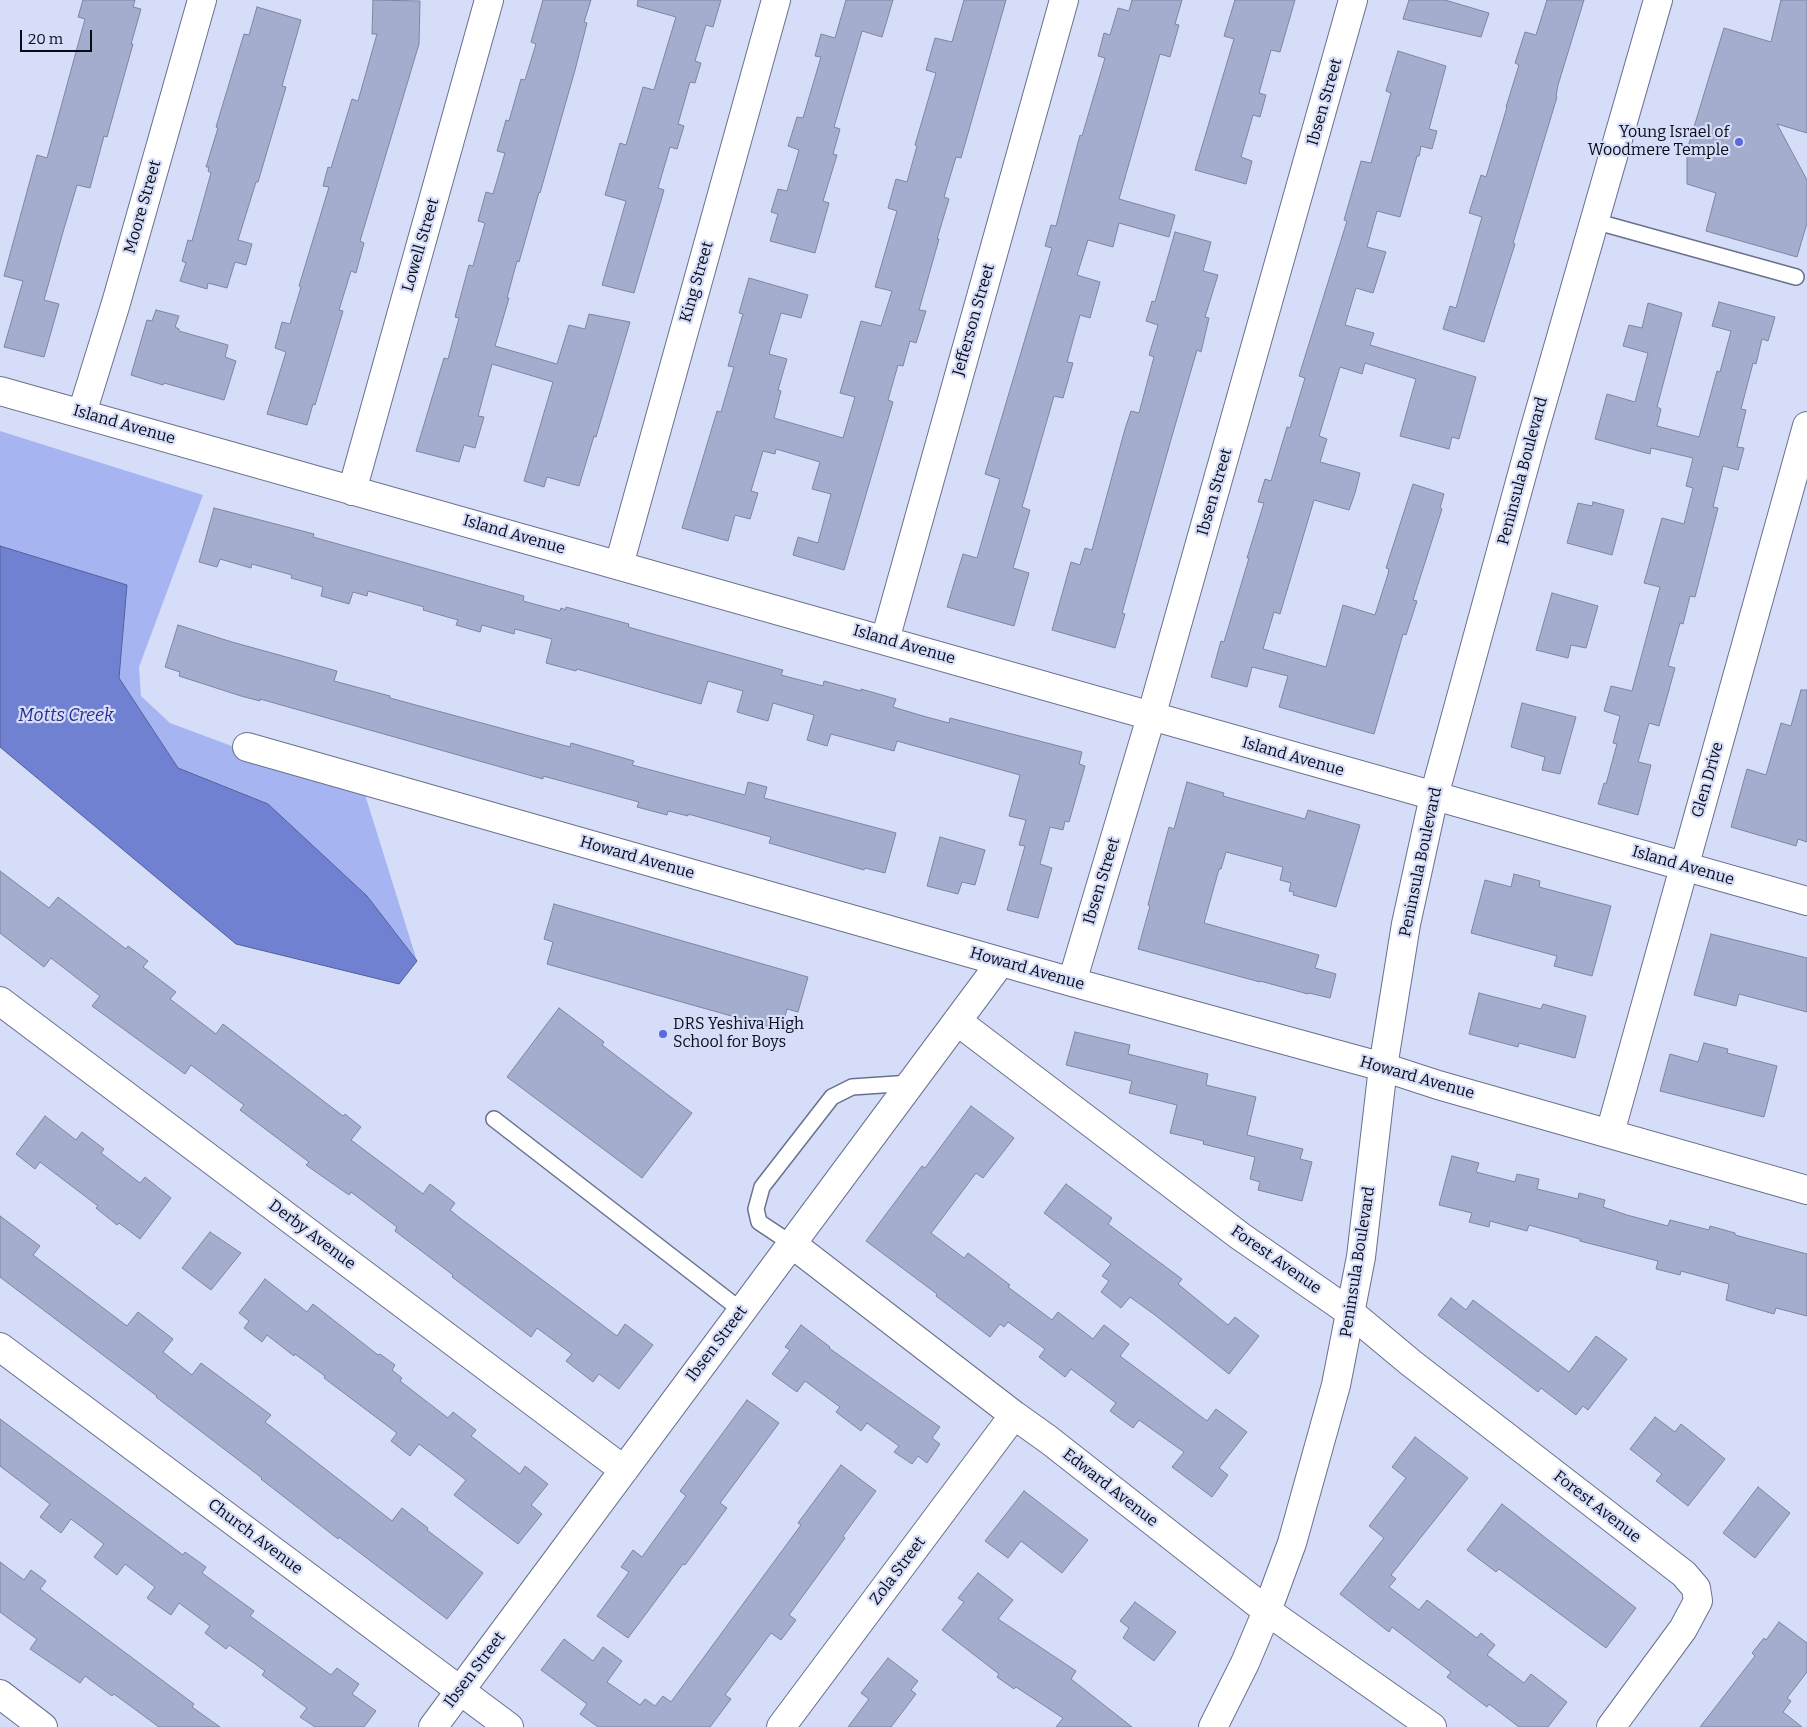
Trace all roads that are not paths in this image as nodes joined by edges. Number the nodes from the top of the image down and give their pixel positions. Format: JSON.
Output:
{"nodes":[{"id":1,"x":202,"y":0,"type":"edge"},
{"id":2,"x":489,"y":0,"type":"edge"},
{"id":3,"x":776,"y":0,"type":"edge"},
{"id":4,"x":1064,"y":0,"type":"edge"},
{"id":5,"x":1353,"y":0,"type":"edge"},
{"id":6,"x":1658,"y":0,"type":"edge"},
{"id":7,"x":1594,"y":221,"type":"junction"},
{"id":8,"x":1796,"y":277,"type":"dead end"},
{"id":9,"x":0,"y":391,"type":"edge"},
{"id":10,"x":82,"y":413,"type":"junction"},
{"id":11,"x":1807,"y":426,"type":"edge"},
{"id":12,"x":352,"y":490,"type":"junction"},
{"id":13,"x":619,"y":565,"type":"junction"},
{"id":14,"x":885,"y":640,"type":"junction"},
{"id":15,"x":1151,"y":717,"type":"junction"},
{"id":16,"x":247,"y":746,"type":"dead end"},
{"id":17,"x":1434,"y":796,"type":"junction"},
{"id":18,"x":1683,"y":866,"type":"junction"},
{"id":19,"x":1807,"y":901,"type":"edge"},
{"id":20,"x":1001,"y":962,"type":"junction"},
{"id":21,"x":1072,"y":982,"type":"junction"},
{"id":22,"x":0,"y":1001,"type":"edge"},
{"id":23,"x":957,"y":1021,"type":"junction"},
{"id":24,"x":1382,"y":1067,"type":"junction"},
{"id":25,"x":911,"y":1083,"type":"junction"},
{"id":26,"x":494,"y":1119,"type":"dead end"},
{"id":27,"x":1610,"y":1133,"type":"junction"},
{"id":28,"x":1807,"y":1190,"type":"edge"},
{"id":29,"x":792,"y":1244,"type":"junction"},
{"id":30,"x":742,"y":1311,"type":"junction"},
{"id":31,"x":1351,"y":1313,"type":"junction"},
{"id":32,"x":0,"y":1346,"type":"edge"},
{"id":33,"x":1014,"y":1415,"type":"junction"},
{"id":34,"x":624,"y":1470,"type":"junction"},
{"id":35,"x":1267,"y":1611,"type":"junction"},
{"id":36,"x":460,"y":1690,"type":"junction"},
{"id":37,"x":0,"y":1694,"type":"edge"},
{"id":38,"x":44,"y":1727,"type":"edge"},
{"id":39,"x":433,"y":1727,"type":"edge"},
{"id":40,"x":509,"y":1727,"type":"edge"},
{"id":41,"x":781,"y":1727,"type":"edge"},
{"id":42,"x":1213,"y":1727,"type":"edge"},
{"id":43,"x":1432,"y":1727,"type":"edge"},
{"id":44,"x":1611,"y":1727,"type":"edge"}],
"edges":[{"from":1,"to":10,"type":"street","name":"Moore Street"},
{"from":2,"to":12,"type":"street","name":"Lowell Street"},
{"from":3,"to":13,"type":"street","name":"King Street"},
{"from":4,"to":14,"type":"street","name":"Jefferson Street"},
{"from":5,"to":15,"type":"street","name":"Ibsen Street"},
{"from":6,"to":7,"type":"street","name":"Peninsula Boulevard"},
{"from":7,"to":8,"type":"lane"},
{"from":7,"to":17,"type":"street","name":"Peninsula Boulevard"},
{"from":9,"to":10,"type":"street","name":"Island Avenue"},
{"from":10,"to":12,"type":"street","name":"Island Avenue"},
{"from":11,"to":18,"type":"street","name":"Glen Drive"},
{"from":12,"to":13,"type":"street","name":"Island Avenue"},
{"from":13,"to":14,"type":"street","name":"Island Avenue"},
{"from":14,"to":15,"type":"street","name":"Island Avenue"},
{"from":15,"to":17,"type":"street","name":"Island Avenue"},
{"from":15,"to":21,"type":"street","name":"Ibsen Street"},
{"from":16,"to":20,"type":"street","name":"Howard Avenue"},
{"from":17,"to":18,"type":"street","name":"Island Avenue"},
{"from":17,"to":24,"type":"street","name":"Peninsula Boulevard"},
{"from":18,"to":19,"type":"street","name":"Island Avenue"},
{"from":18,"to":27,"type":"street","name":"Glen Drive"},
{"from":20,"to":21,"type":"street","name":"Howard Avenue"},
{"from":20,"to":23,"type":"street","name":"Ibsen Street"},
{"from":21,"to":24,"type":"street","name":"Howard Avenue"},
{"from":22,"to":34,"type":"street","name":"Derby Avenue"},
{"from":23,"to":25,"type":"street","name":"Ibsen Street"},
{"from":23,"to":31,"type":"street","name":"Forest Avenue"},
{"from":24,"to":27,"type":"street","name":"Howard Avenue"},
{"from":24,"to":31,"type":"street","name":"Peninsula Boulevard"},
{"from":25,"to":29,"type":"street","name":"Ibsen Street"},
{"from":25,"to":29,"type":"lane"},
{"from":26,"to":30,"type":"lane"},
{"from":27,"to":28,"type":"street","name":"Howard Avenue"},
{"from":29,"to":30,"type":"street","name":"Ibsen Street"},
{"from":29,"to":33,"type":"street","name":"Edward Avenue"},
{"from":30,"to":34,"type":"street","name":"Ibsen Street"},
{"from":31,"to":35,"type":"street","name":"Peninsula Boulevard"},
{"from":31,"to":44,"type":"street","name":"Forest Avenue"},
{"from":32,"to":36,"type":"street","name":"Church Avenue"},
{"from":33,"to":35,"type":"street","name":"Edward Avenue"},
{"from":33,"to":41,"type":"street","name":"Zola Street"},
{"from":34,"to":36,"type":"street","name":"Ibsen Street"},
{"from":35,"to":42,"type":"street","name":"Peninsula Boulevard"},
{"from":35,"to":43,"type":"street","name":"Edward Avenue"},
{"from":36,"to":39,"type":"street","name":"Ibsen Street"},
{"from":36,"to":40,"type":"street","name":"Church Avenue"},
{"from":37,"to":38,"type":"street"}]}
